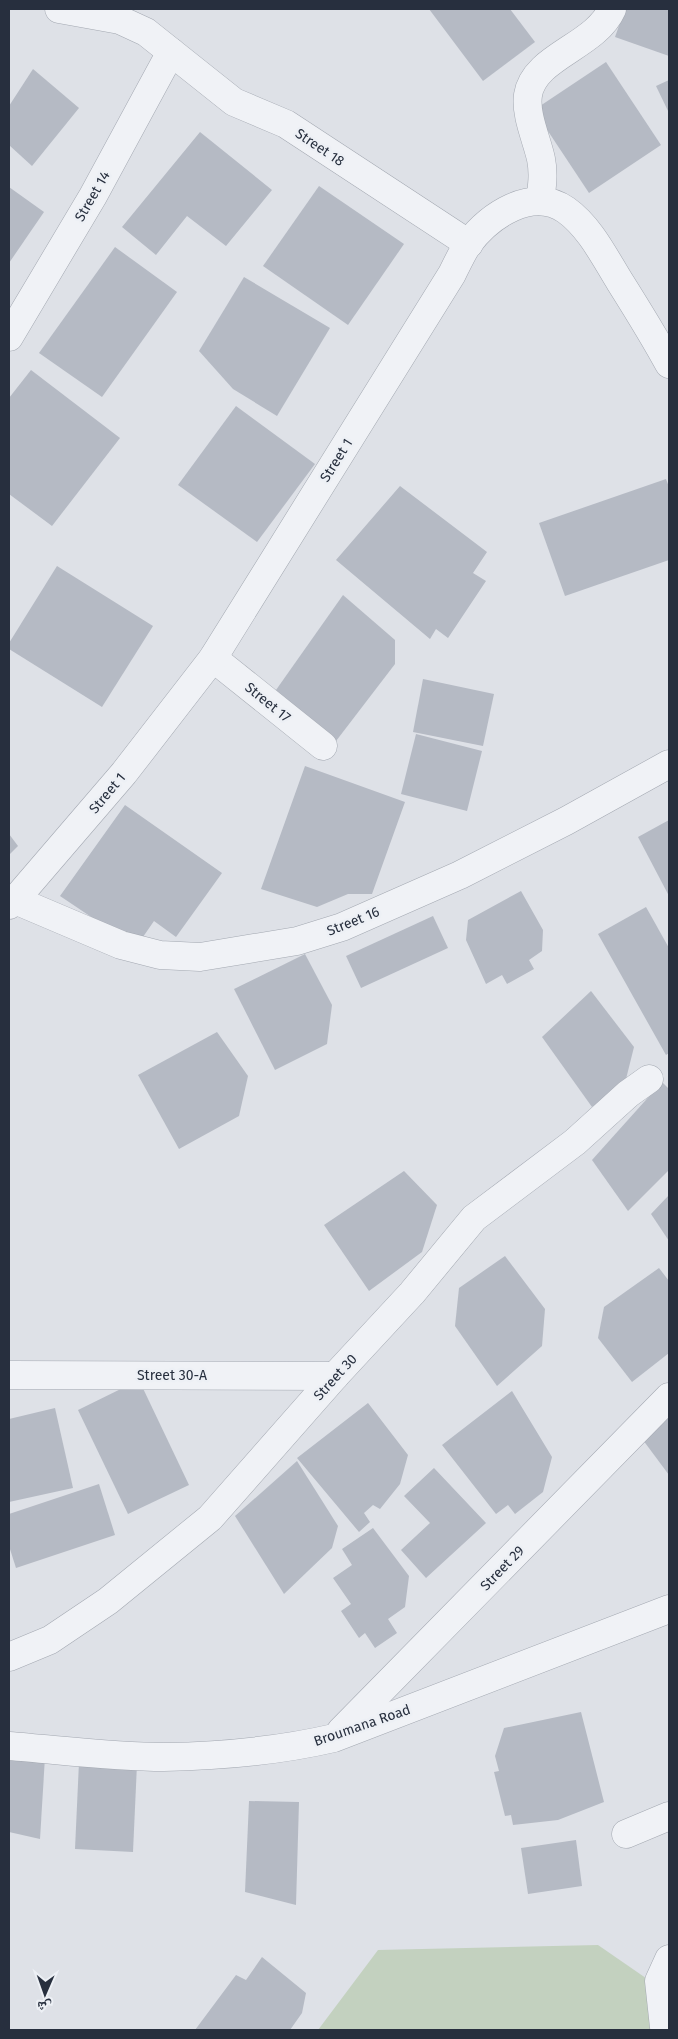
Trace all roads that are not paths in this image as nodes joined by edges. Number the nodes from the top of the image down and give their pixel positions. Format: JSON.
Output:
{"nodes":[{"id":1,"x":59,"y":9,"type":"edge"},
{"id":2,"x":612,"y":9,"type":"edge"},
{"id":3,"x":171,"y":52,"type":"junction"},
{"id":4,"x":540,"y":201,"type":"junction"},
{"id":5,"x":468,"y":244,"type":"junction"},
{"id":6,"x":9,"y":337,"type":"edge"},
{"id":7,"x":669,"y":364,"type":"edge"},
{"id":8,"x":213,"y":658,"type":"junction"},
{"id":9,"x":323,"y":746,"type":"dead end"},
{"id":10,"x":669,"y":764,"type":"edge"},
{"id":11,"x":12,"y":902,"type":"edge"},
{"id":12,"x":649,"y":1079,"type":"dead end"},
{"id":13,"x":9,"y":1375,"type":"edge"},
{"id":14,"x":335,"y":1376,"type":"junction"},
{"id":15,"x":669,"y":1397,"type":"edge"},
{"id":16,"x":669,"y":1610,"type":"edge"},
{"id":17,"x":9,"y":1657,"type":"edge"},
{"id":18,"x":334,"y":1738,"type":"junction"},
{"id":19,"x":9,"y":1746,"type":"edge"},
{"id":20,"x":669,"y":1816,"type":"edge"},
{"id":21,"x":626,"y":1834,"type":"dead end"},
{"id":22,"x":669,"y":1959,"type":"edge"},
{"id":23,"x":666,"y":2030,"type":"edge"}],
"edges":[{"from":1,"to":3,"type":"street","name":"Street 18"},
{"from":2,"to":4,"type":"street"},
{"from":3,"to":5,"type":"street","name":"Street 18"},
{"from":3,"to":6,"type":"street","name":"Street 14"},
{"from":4,"to":5,"type":"street","name":"Street 1"},
{"from":4,"to":7,"type":"street","name":"Street 1"},
{"from":5,"to":8,"type":"street","name":"Street 1"},
{"from":8,"to":9,"type":"street","name":"Street 17"},
{"from":8,"to":11,"type":"street","name":"Street 1"},
{"from":10,"to":11,"type":"street","name":"Street 16"},
{"from":12,"to":14,"type":"street","name":"Street 30"},
{"from":13,"to":14,"type":"street","name":"Street 30-A"},
{"from":14,"to":17,"type":"street","name":"Street 30"},
{"from":15,"to":18,"type":"street","name":"Street 29"},
{"from":16,"to":18,"type":"street","name":"Broumana Road"},
{"from":18,"to":19,"type":"street","name":"Broumana Road"},
{"from":20,"to":21,"type":"street"},
{"from":22,"to":23,"type":"street"}]}
